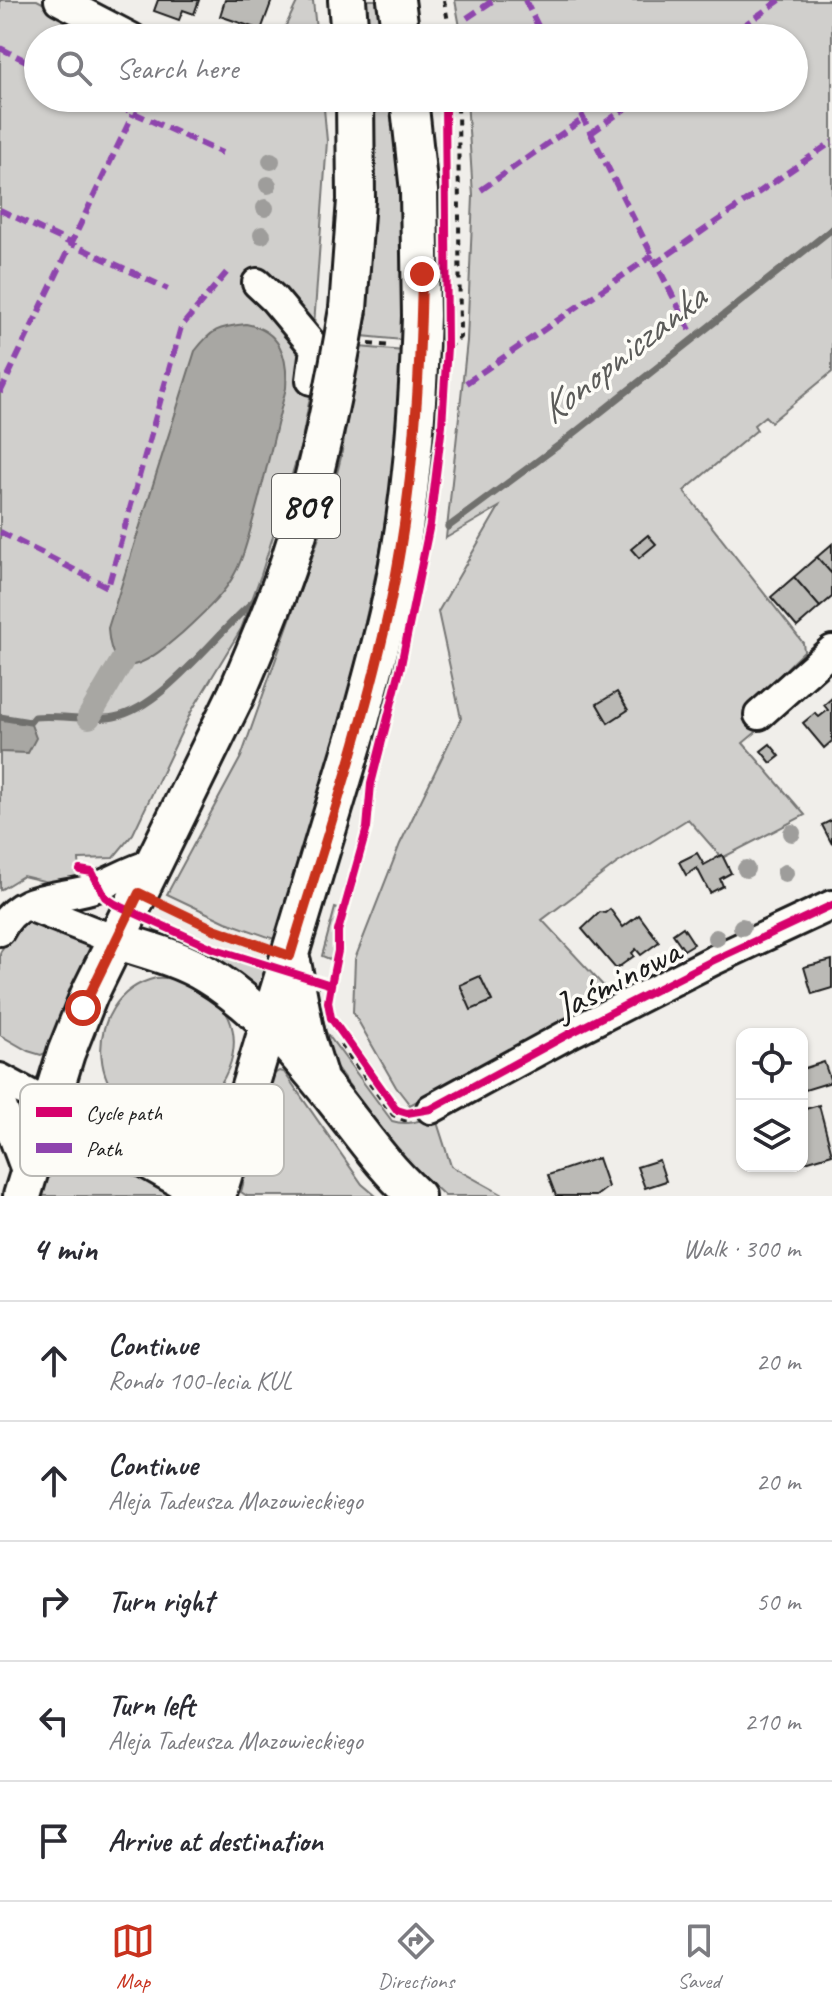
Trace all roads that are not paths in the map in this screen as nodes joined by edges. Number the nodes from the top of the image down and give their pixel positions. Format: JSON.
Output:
{"nodes":[{"id":1,"x":59,"y":0,"type":"edge"},
{"id":2,"x":347,"y":0,"type":"edge"},
{"id":3,"x":396,"y":0,"type":"edge"},
{"id":4,"x":105,"y":24,"type":"edge"},
{"id":5,"x":349,"y":24,"type":"edge"},
{"id":6,"x":399,"y":24,"type":"edge"},
{"id":7,"x":355,"y":112,"type":"edge"},
{"id":8,"x":410,"y":112,"type":"edge"},
{"id":9,"x":257,"y":283,"type":"dead end"},
{"id":10,"x":311,"y":380,"type":"dead end"},
{"id":11,"x":832,"y":650,"type":"edge"},
{"id":12,"x":759,"y":715,"type":"dead end"},
{"id":13,"x":146,"y":878,"type":"junction"},
{"id":14,"x":26,"y":905,"type":"junction"},
{"id":15,"x":832,"y":905,"type":"edge"},
{"id":16,"x":0,"y":931,"type":"edge"},
{"id":17,"x":115,"y":940,"type":"junction"},
{"id":18,"x":290,"y":956,"type":"junction"},
{"id":19,"x":268,"y":1026,"type":"junction"},
{"id":20,"x":0,"y":1078,"type":"edge"},
{"id":21,"x":319,"y":1081,"type":"junction"},
{"id":22,"x":57,"y":1084,"type":"edge"},
{"id":23,"x":251,"y":1084,"type":"edge"},
{"id":24,"x":20,"y":1089,"type":"edge"},
{"id":25,"x":0,"y":1101,"type":"edge"},
{"id":26,"x":431,"y":1109,"type":"road end"},
{"id":27,"x":20,"y":1169,"type":"edge"},
{"id":28,"x":176,"y":1176,"type":"edge"},
{"id":29,"x":223,"y":1176,"type":"edge"},
{"id":30,"x":211,"y":1196,"type":"edge"},
{"id":31,"x":217,"y":1196,"type":"edge"},
{"id":32,"x":416,"y":1196,"type":"edge"}],
"edges":[{"from":1,"to":4,"type":"street"},
{"from":2,"to":5,"type":"main road"},
{"from":3,"to":6,"type":"main road"},
{"from":7,"to":13,"type":"main road","number":"809","bridge":true},
{"from":8,"to":18,"type":"main road","bridge":true},
{"from":9,"to":10,"type":"street"},
{"from":11,"to":12,"type":"street"},
{"from":13,"to":14,"type":"street"},
{"from":13,"to":17,"type":"main road","number":"809"},
{"from":14,"to":16,"type":"street"},
{"from":14,"to":17,"type":"street"},
{"from":15,"to":26,"type":"street","name":"Jaśminowa"},
{"from":17,"to":19,"type":"main road"},
{"from":17,"to":22,"type":"main road","number":"809"},
{"from":18,"to":19,"type":"main road"},
{"from":18,"to":21,"type":"main road"},
{"from":19,"to":21,"type":"main road"},
{"from":19,"to":23,"type":"main road"},
{"from":20,"to":24,"type":"street"},
{"from":21,"to":32,"type":"main road"},
{"from":25,"to":27,"type":"street"},
{"from":28,"to":30,"type":"main road"},
{"from":29,"to":31,"type":"main road"}]}
